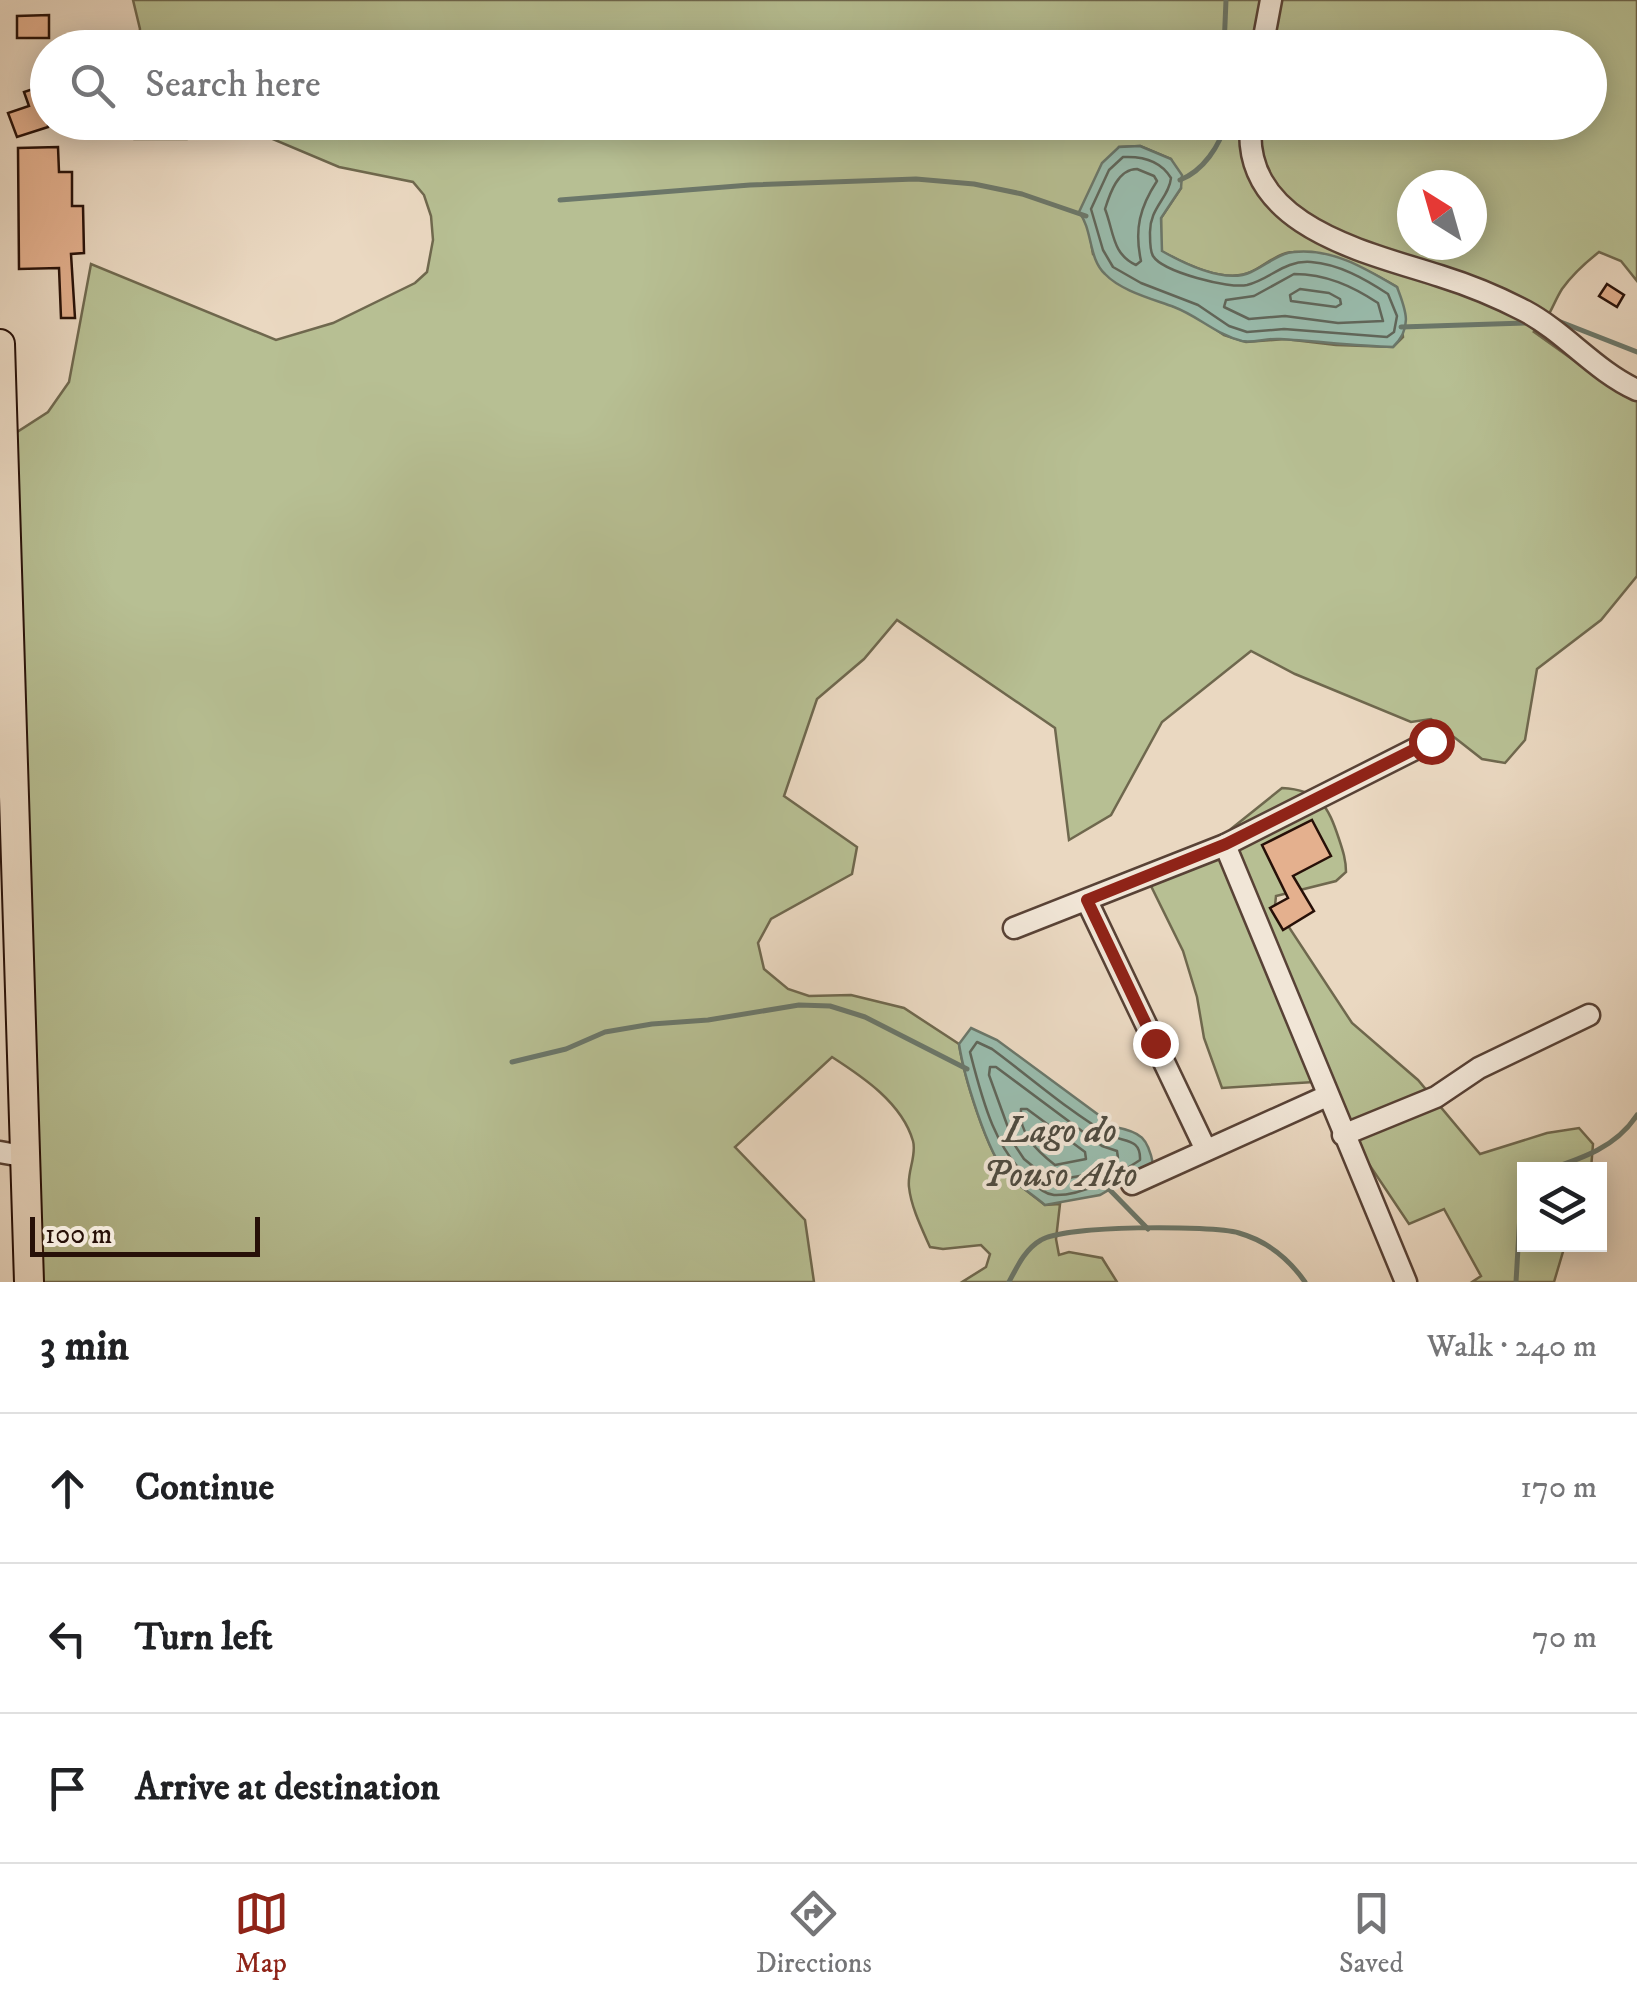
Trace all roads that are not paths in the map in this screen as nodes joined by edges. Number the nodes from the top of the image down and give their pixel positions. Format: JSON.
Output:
{"nodes":[{"id":1,"x":1270,"y":0,"type":"edge"},
{"id":2,"x":1265,"y":30,"type":"edge"},
{"id":3,"x":1252,"y":140,"type":"edge"},
{"id":4,"x":0,"y":344,"type":"edge"},
{"id":5,"x":1637,"y":390,"type":"edge"},
{"id":6,"x":1,"y":420,"type":"edge"},
{"id":7,"x":1431,"y":741,"type":"dead end"},
{"id":8,"x":1226,"y":844,"type":"junction"},
{"id":9,"x":1087,"y":900,"type":"junction"},
{"id":10,"x":1014,"y":928,"type":"dead end"},
{"id":11,"x":1589,"y":1015,"type":"dead end"},
{"id":12,"x":1327,"y":1096,"type":"junction"},
{"id":13,"x":1343,"y":1135,"type":"junction"},
{"id":14,"x":1206,"y":1150,"type":"junction"},
{"id":15,"x":14,"y":1155,"type":"edge"},
{"id":16,"x":1132,"y":1184,"type":"dead end"},
{"id":17,"x":29,"y":1282,"type":"edge"},
{"id":18,"x":1406,"y":1282,"type":"edge"}],
"edges":[{"from":1,"to":2,"type":"street"},
{"from":3,"to":5,"type":"street"},
{"from":4,"to":6,"type":"main road"},
{"from":6,"to":15,"type":"main road"},
{"from":7,"to":8,"type":"street"},
{"from":8,"to":9,"type":"street"},
{"from":8,"to":12,"type":"street"},
{"from":9,"to":10,"type":"street"},
{"from":9,"to":14,"type":"street"},
{"from":11,"to":13,"type":"street"},
{"from":12,"to":13,"type":"street"},
{"from":12,"to":14,"type":"street"},
{"from":13,"to":18,"type":"street"},
{"from":14,"to":16,"type":"street"},
{"from":15,"to":17,"type":"main road"}]}
